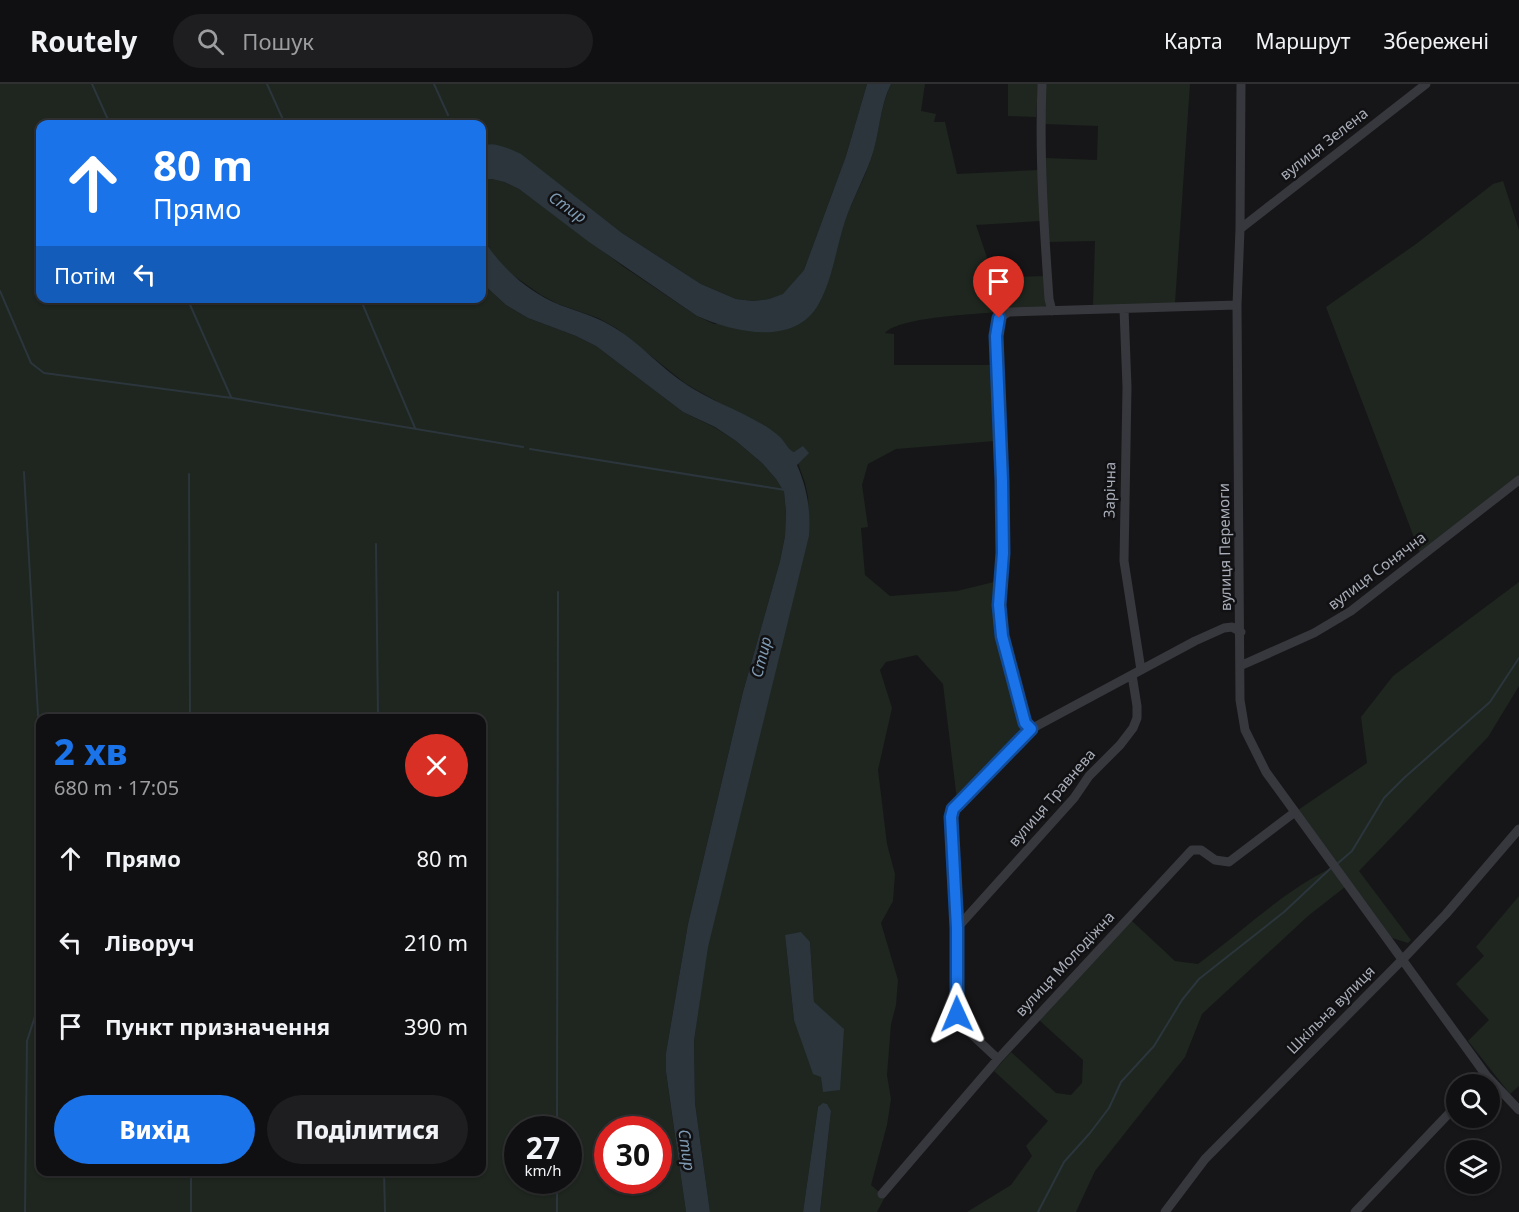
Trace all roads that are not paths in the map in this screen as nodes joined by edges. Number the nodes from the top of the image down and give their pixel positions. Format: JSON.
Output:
{"nodes":[{"id":1,"x":1042,"y":84,"type":"edge"},
{"id":2,"x":1241,"y":84,"type":"edge"},
{"id":3,"x":1426,"y":84,"type":"edge"},
{"id":4,"x":1240,"y":229,"type":"junction"},
{"id":5,"x":1237,"y":305,"type":"junction"},
{"id":6,"x":1124,"y":309,"type":"junction"},
{"id":7,"x":1052,"y":311,"type":"junction"},
{"id":8,"x":1519,"y":480,"type":"edge"},
{"id":9,"x":1241,"y":632,"type":"junction"},
{"id":10,"x":1240,"y":666,"type":"junction"},
{"id":11,"x":1136,"y":673,"type":"junction"},
{"id":12,"x":1031,"y":729,"type":"junction"},
{"id":13,"x":1295,"y":812,"type":"junction"},
{"id":14,"x":1519,"y":829,"type":"edge"},
{"id":15,"x":957,"y":928,"type":"junction"},
{"id":16,"x":1403,"y":959,"type":"junction"},
{"id":17,"x":998,"y":1059,"type":"junction"},
{"id":18,"x":1485,"y":1074,"type":"edge"},
{"id":19,"x":1500,"y":1090,"type":"edge"},
{"id":20,"x":1519,"y":1110,"type":"edge"},
{"id":21,"x":1446,"y":1116,"type":"edge"},
{"id":22,"x":882,"y":1194,"type":"dead end"},
{"id":23,"x":1165,"y":1212,"type":"edge"},
{"id":24,"x":1355,"y":1212,"type":"edge"}],
"edges":[{"from":1,"to":7,"type":"street"},
{"from":2,"to":4,"type":"street","name":"вулиця Перемоги"},
{"from":3,"to":4,"type":"street","name":"вулиця Зелена"},
{"from":4,"to":5,"type":"street","name":"вулиця Перемоги"},
{"from":5,"to":6,"type":"street"},
{"from":5,"to":9,"type":"street","name":"вулиця Перемоги"},
{"from":6,"to":7,"type":"street"},
{"from":6,"to":11,"type":"street","name":"Зарічна"},
{"from":7,"to":12,"type":"street"},
{"from":8,"to":10,"type":"street","name":"вулиця Сонячна"},
{"from":9,"to":10,"type":"street","name":"вулиця Перемоги"},
{"from":9,"to":11,"type":"street"},
{"from":10,"to":13,"type":"street","name":"вулиця Перемоги"},
{"from":11,"to":12,"type":"street"},
{"from":11,"to":15,"type":"street","name":"вулиця Травнева"},
{"from":12,"to":15,"type":"street"},
{"from":13,"to":16,"type":"street","name":"вулиця Перемоги"},
{"from":13,"to":17,"type":"street","name":"вулиця Молодіжна"},
{"from":14,"to":16,"type":"street","name":"Шкільна вулиця"},
{"from":15,"to":17,"type":"street"},
{"from":16,"to":18,"type":"street","name":"вулиця Перемоги"},
{"from":16,"to":23,"type":"street","name":"Шкільна вулиця"},
{"from":17,"to":22,"type":"street","name":"вулиця Молодіжна"},
{"from":19,"to":20,"type":"street","name":"вулиця Перемоги"},
{"from":21,"to":24,"type":"street"}]}
